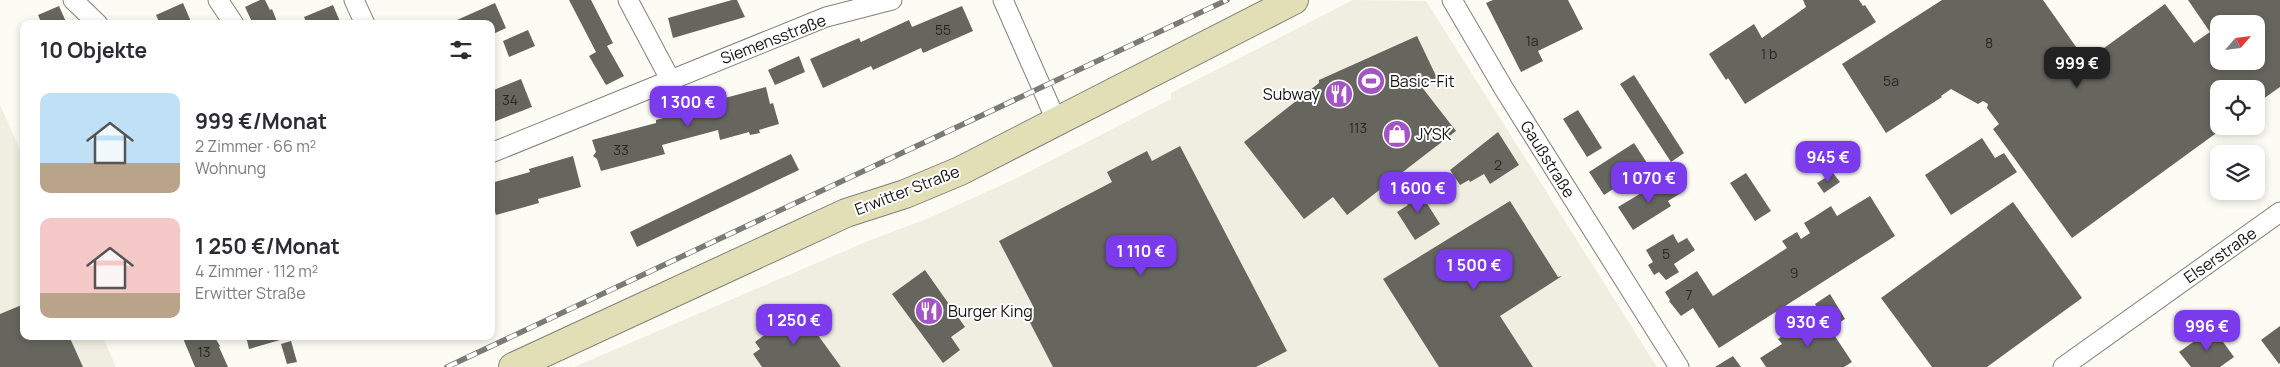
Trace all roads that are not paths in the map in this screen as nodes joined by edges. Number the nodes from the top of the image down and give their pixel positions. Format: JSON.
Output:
{"nodes":[{"id":1,"x":73,"y":0,"type":"edge"},
{"id":2,"x":218,"y":0,"type":"edge"},
{"id":3,"x":354,"y":0,"type":"edge"},
{"id":4,"x":628,"y":0,"type":"edge"},
{"id":5,"x":892,"y":0,"type":"edge"},
{"id":6,"x":1004,"y":0,"type":"edge"},
{"id":7,"x":1294,"y":0,"type":"edge"},
{"id":8,"x":1452,"y":0,"type":"edge"},
{"id":9,"x":94,"y":20,"type":"edge"},
{"id":10,"x":231,"y":20,"type":"edge"},
{"id":11,"x":363,"y":20,"type":"edge"},
{"id":12,"x":670,"y":79,"type":"junction"},
{"id":13,"x":1056,"y":120,"type":"junction"},
{"id":14,"x":495,"y":151,"type":"edge"},
{"id":15,"x":2280,"y":212,"type":"edge"},
{"id":16,"x":513,"y":367,"type":"edge"},
{"id":17,"x":1680,"y":367,"type":"edge"},
{"id":18,"x":2063,"y":367,"type":"edge"}],
"edges":[{"from":1,"to":9,"type":"street"},
{"from":2,"to":10,"type":"street"},
{"from":3,"to":11,"type":"street"},
{"from":4,"to":12,"type":"street"},
{"from":5,"to":12,"type":"street","name":"Siemensstraße"},
{"from":6,"to":13,"type":"street"},
{"from":7,"to":13,"type":"main road","name":"Erwitter Straße"},
{"from":8,"to":17,"type":"street","name":"Gaußstraße"},
{"from":12,"to":14,"type":"street","name":"Siemensstraße"},
{"from":13,"to":16,"type":"main road","name":"Erwitter Straße"},
{"from":15,"to":18,"type":"street","name":"Elserstraße"}]}
